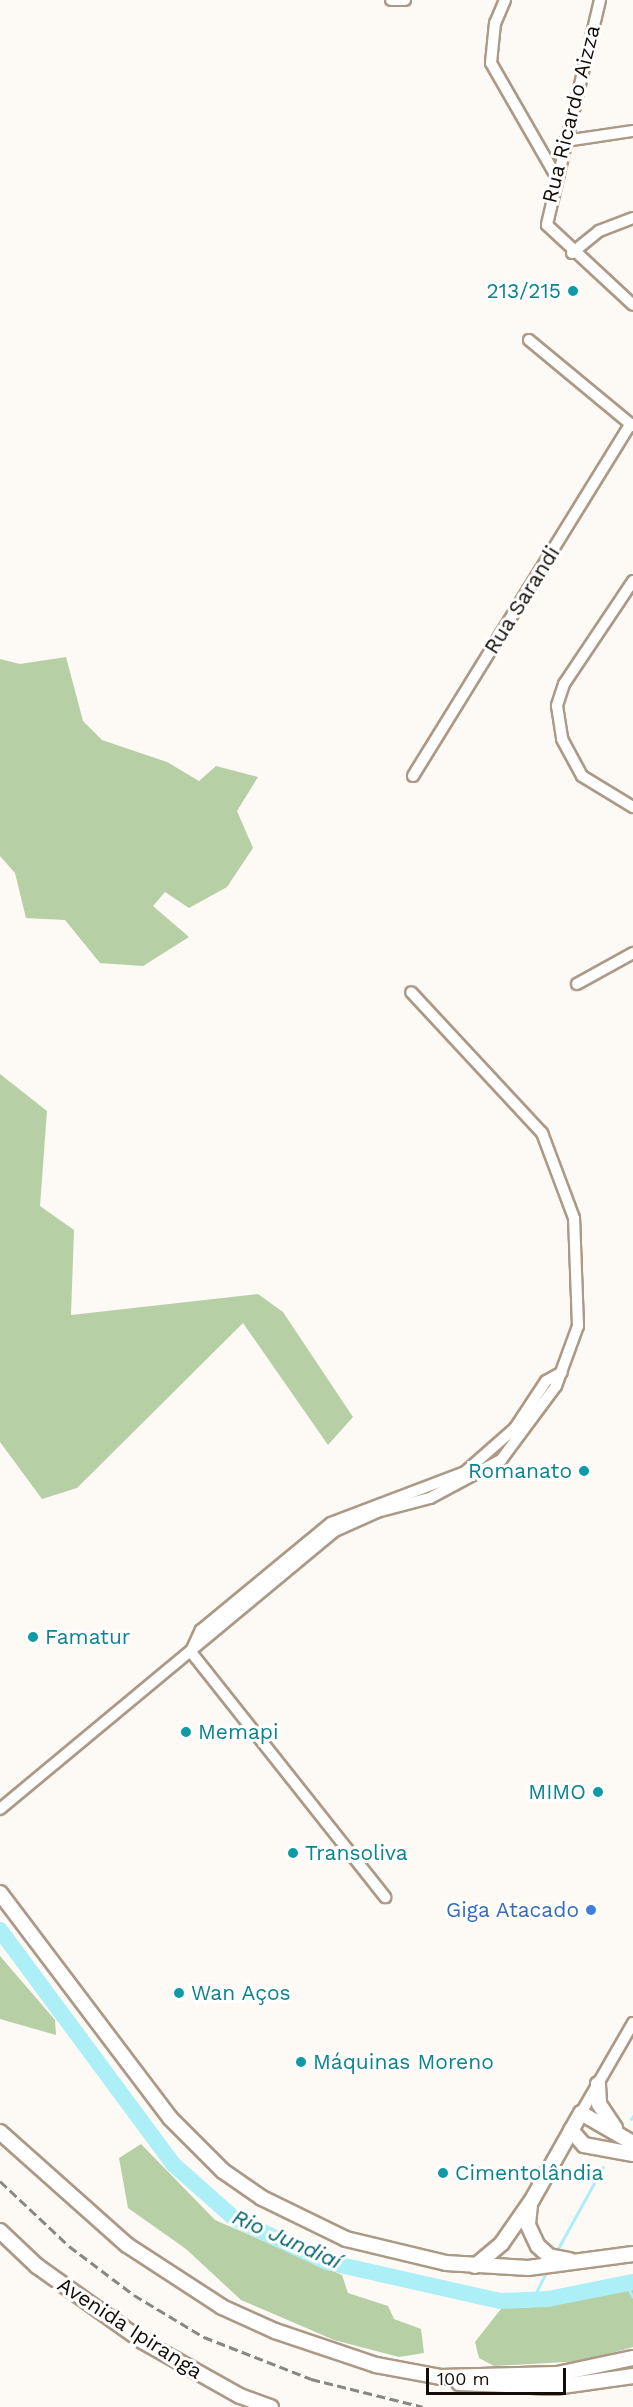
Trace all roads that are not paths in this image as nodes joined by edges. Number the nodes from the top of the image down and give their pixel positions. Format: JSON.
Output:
{"nodes":[{"id":1,"x":506,"y":0,"type":"edge"},
{"id":2,"x":600,"y":0,"type":"edge"},
{"id":3,"x":633,"y":131,"type":"edge"},
{"id":4,"x":565,"y":141,"type":"junction"},
{"id":5,"x":556,"y":176,"type":"junction"},
{"id":6,"x":633,"y":218,"type":"edge"},
{"id":7,"x":572,"y":254,"type":"junction"},
{"id":8,"x":633,"y":305,"type":"edge"},
{"id":9,"x":529,"y":340,"type":"dead end"},
{"id":10,"x":632,"y":425,"type":"edge"},
{"id":11,"x":633,"y":581,"type":"edge"},
{"id":12,"x":413,"y":776,"type":"dead end"},
{"id":13,"x":633,"y":807,"type":"edge"},
{"id":14,"x":633,"y":953,"type":"edge"},
{"id":15,"x":577,"y":984,"type":"dead end"},
{"id":16,"x":411,"y":992,"type":"dead end"},
{"id":17,"x":191,"y":1652,"type":"junction"},
{"id":18,"x":0,"y":1809,"type":"edge"},
{"id":19,"x":0,"y":1893,"type":"edge"},
{"id":20,"x":385,"y":1897,"type":"dead end"},
{"id":21,"x":633,"y":2023,"type":"edge"},
{"id":22,"x":598,"y":2084,"type":"junction"},
{"id":23,"x":581,"y":2113,"type":"junction"},
{"id":24,"x":571,"y":2130,"type":"junction"},
{"id":25,"x":0,"y":2132,"type":"edge"},
{"id":26,"x":633,"y":2142,"type":"edge"},
{"id":27,"x":584,"y":2145,"type":"junction"},
{"id":28,"x":633,"y":2154,"type":"edge"},
{"id":29,"x":551,"y":2164,"type":"junction"},
{"id":30,"x":532,"y":2200,"type":"junction"},
{"id":31,"x":0,"y":2231,"type":"edge"},
{"id":32,"x":633,"y":2254,"type":"edge"},
{"id":33,"x":599,"y":2261,"type":"junction"},
{"id":34,"x":475,"y":2266,"type":"junction"},
{"id":35,"x":633,"y":2358,"type":"edge"},
{"id":36,"x":633,"y":2376,"type":"edge"},
{"id":37,"x":440,"y":2377,"type":"junction"},
{"id":38,"x":239,"y":2402,"type":"edge"},
{"id":39,"x":271,"y":2407,"type":"edge"}],
"edges":[{"from":1,"to":5,"type":"street"},
{"from":2,"to":4,"type":"street","name":"Rua Ricardo Aizza"},
{"from":3,"to":4,"type":"street"},
{"from":4,"to":5,"type":"street","name":"Rua Ricardo Aizza"},
{"from":5,"to":7,"type":"street","name":"Rua Ricardo Aizza"},
{"from":6,"to":7,"type":"street"},
{"from":7,"to":8,"type":"street"},
{"from":9,"to":10,"type":"street"},
{"from":10,"to":12,"type":"street","name":"Rua Sarandi"},
{"from":11,"to":13,"type":"street"},
{"from":14,"to":15,"type":"street"},
{"from":16,"to":17,"type":"street"},
{"from":17,"to":18,"type":"street"},
{"from":17,"to":20,"type":"street"},
{"from":19,"to":34,"type":"main road"},
{"from":21,"to":22,"type":"street"},
{"from":22,"to":23,"type":"street"},
{"from":22,"to":26,"type":"main road"},
{"from":23,"to":24,"type":"main road"},
{"from":23,"to":26,"type":"main road"},
{"from":24,"to":27,"type":"main road"},
{"from":24,"to":29,"type":"main road"},
{"from":25,"to":37,"type":"main road"},
{"from":27,"to":28,"type":"main road"},
{"from":27,"to":29,"type":"main road"},
{"from":29,"to":30,"type":"main road"},
{"from":30,"to":33,"type":"main road"},
{"from":30,"to":34,"type":"main road"},
{"from":31,"to":38,"type":"main road","name":"Avenida Ipiranga"},
{"from":32,"to":33,"type":"main road"},
{"from":33,"to":34,"type":"main road"},
{"from":35,"to":37,"type":"main road"},
{"from":36,"to":37,"type":"main road"},
{"from":38,"to":39,"type":"main road","name":"Avenida Ipiranga"}]}
